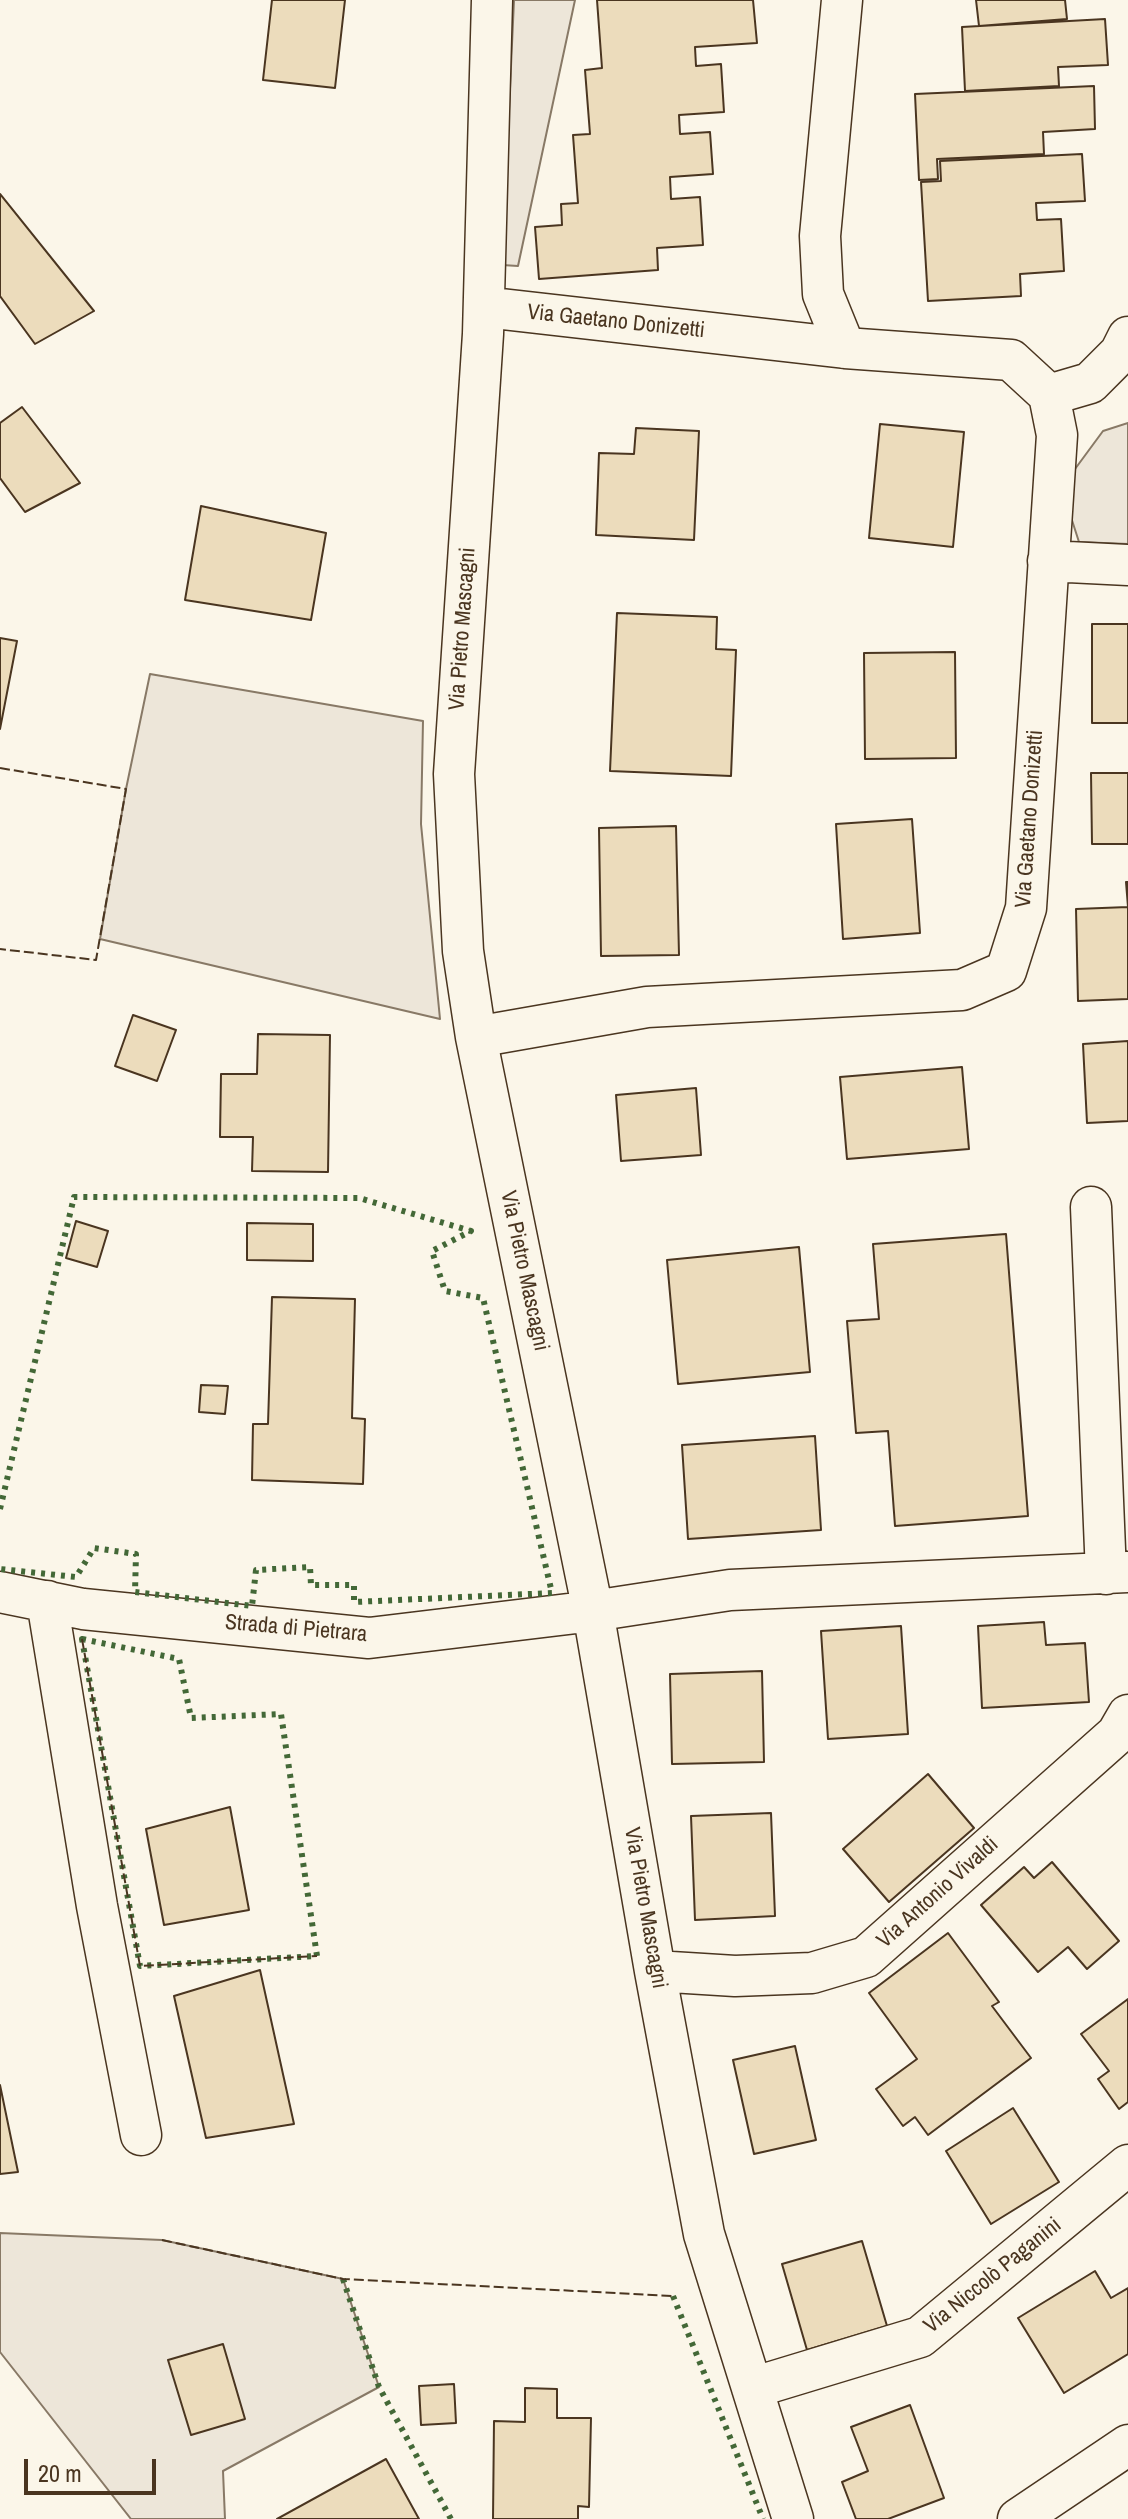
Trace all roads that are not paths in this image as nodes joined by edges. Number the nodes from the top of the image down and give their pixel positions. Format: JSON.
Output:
{"nodes":[{"id":1,"x":492,"y":0,"type":"edge"},
{"id":2,"x":842,"y":0,"type":"edge"},
{"id":3,"x":484,"y":307,"type":"junction"},
{"id":4,"x":1128,"y":337,"type":"edge"},
{"id":5,"x":845,"y":348,"type":"junction"},
{"id":6,"x":1049,"y":395,"type":"junction"},
{"id":7,"x":1048,"y":561,"type":"junction"},
{"id":8,"x":1128,"y":565,"type":"edge"},
{"id":9,"x":476,"y":1037,"type":"junction"},
{"id":10,"x":1091,"y":1207,"type":"dead end"},
{"id":11,"x":1117,"y":1573,"type":"edge"},
{"id":12,"x":0,"y":1592,"type":"edge"},
{"id":13,"x":47,"y":1601,"type":"junction"},
{"id":14,"x":593,"y":1611,"type":"junction"},
{"id":15,"x":1128,"y":1715,"type":"edge"},
{"id":16,"x":655,"y":1971,"type":"junction"},
{"id":17,"x":141,"y":2135,"type":"dead end"},
{"id":18,"x":1128,"y":2165,"type":"edge"},
{"id":19,"x":752,"y":2388,"type":"junction"},
{"id":20,"x":1128,"y":2445,"type":"edge"},
{"id":21,"x":793,"y":2519,"type":"edge"},
{"id":22,"x":1018,"y":2519,"type":"edge"}],
"edges":[{"from":1,"to":3,"type":"street","name":"Via Pietro Mascagni"},
{"from":2,"to":5,"type":"street"},
{"from":3,"to":5,"type":"street","name":"Via Gaetano Donizetti"},
{"from":3,"to":9,"type":"street","name":"Via Pietro Mascagni"},
{"from":4,"to":6,"type":"street"},
{"from":5,"to":6,"type":"street","name":"Via Gaetano Donizetti"},
{"from":6,"to":7,"type":"street","name":"Via Gaetano Donizetti"},
{"from":7,"to":8,"type":"street"},
{"from":7,"to":9,"type":"street","name":"Via Gaetano Donizetti"},
{"from":9,"to":14,"type":"street","name":"Via Pietro Mascagni"},
{"from":10,"to":11,"type":"street"},
{"from":11,"to":14,"type":"street"},
{"from":12,"to":13,"type":"street","name":"Strada di Pietrara"},
{"from":13,"to":14,"type":"street","name":"Strada di Pietrara"},
{"from":13,"to":17,"type":"street"},
{"from":14,"to":16,"type":"street","name":"Via Pietro Mascagni"},
{"from":15,"to":16,"type":"street","name":"Via Antonio Vivaldi"},
{"from":16,"to":19,"type":"street","name":"Via Pietro Mascagni"},
{"from":18,"to":19,"type":"street","name":"Via Niccolò Paganini"},
{"from":19,"to":21,"type":"street","name":"Via Pietro Mascagni"},
{"from":20,"to":22,"type":"street"}]}
